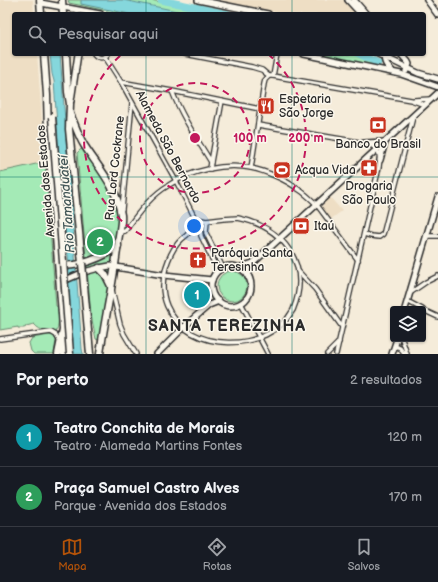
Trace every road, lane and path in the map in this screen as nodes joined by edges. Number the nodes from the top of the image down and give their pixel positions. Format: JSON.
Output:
{"nodes":[{"id":1,"x":62,"y":0,"type":"edge"},
{"id":2,"x":198,"y":0,"type":"edge"},
{"id":3,"x":348,"y":0,"type":"edge"},
{"id":4,"x":354,"y":0,"type":"edge"},
{"id":5,"x":427,"y":0,"type":"edge"},
{"id":6,"x":42,"y":2,"type":"edge"},
{"id":7,"x":60,"y":7,"type":"junction"},
{"id":8,"x":41,"y":12,"type":"edge"},
{"id":9,"x":62,"y":12,"type":"edge"},
{"id":10,"x":81,"y":12,"type":"edge"},
{"id":11,"x":258,"y":12,"type":"edge"},
{"id":12,"x":359,"y":12,"type":"edge"},
{"id":13,"x":364,"y":12,"type":"edge"},
{"id":14,"x":438,"y":15,"type":"edge"},
{"id":15,"x":44,"y":56,"type":"edge"},
{"id":16,"x":66,"y":56,"type":"edge"},
{"id":17,"x":78,"y":56,"type":"edge"},
{"id":18,"x":95,"y":56,"type":"edge"},
{"id":19,"x":196,"y":56,"type":"edge"},
{"id":20,"x":276,"y":56,"type":"edge"},
{"id":21,"x":314,"y":56,"type":"edge"},
{"id":22,"x":384,"y":56,"type":"edge"},
{"id":23,"x":403,"y":56,"type":"edge"},
{"id":24,"x":105,"y":57,"type":"joint"},
{"id":25,"x":408,"y":68,"type":"junction"},
{"id":26,"x":393,"y":72,"type":"junction"},
{"id":27,"x":400,"y":74,"type":"junction"},
{"id":28,"x":271,"y":76,"type":"junction"},
{"id":29,"x":438,"y":79,"type":"edge"},
{"id":30,"x":121,"y":82,"type":"junction"},
{"id":31,"x":438,"y":87,"type":"edge"},
{"id":32,"x":172,"y":91,"type":"junction"},
{"id":33,"x":438,"y":93,"type":"edge"},
{"id":34,"x":47,"y":95,"type":"junction"},
{"id":35,"x":432,"y":99,"type":"junction"},
{"id":36,"x":411,"y":100,"type":"junction"},
{"id":37,"x":222,"y":101,"type":"junction"},
{"id":38,"x":132,"y":103,"type":"junction"},
{"id":39,"x":70,"y":104,"type":"junction"},
{"id":40,"x":425,"y":105,"type":"junction"},
{"id":41,"x":260,"y":109,"type":"junction"},
{"id":42,"x":70,"y":114,"type":"junction"},
{"id":43,"x":413,"y":116,"type":"junction"},
{"id":44,"x":258,"y":125,"type":"junction"},
{"id":45,"x":385,"y":142,"type":"junction"},
{"id":46,"x":366,"y":143,"type":"junction"},
{"id":47,"x":377,"y":149,"type":"junction"},
{"id":48,"x":380,"y":160,"type":"junction"},
{"id":49,"x":211,"y":162,"type":"junction"},
{"id":50,"x":251,"y":168,"type":"junction"},
{"id":51,"x":210,"y":169,"type":"junction"},
{"id":52,"x":176,"y":181,"type":"junction"},
{"id":53,"x":438,"y":197,"type":"edge"},
{"id":54,"x":437,"y":204,"type":"edge"},
{"id":55,"x":317,"y":205,"type":"junction"},
{"id":56,"x":121,"y":216,"type":"junction"},
{"id":57,"x":195,"y":220,"type":"junction"},
{"id":58,"x":207,"y":221,"type":"junction"},
{"id":59,"x":119,"y":232,"type":"junction"},
{"id":60,"x":364,"y":234,"type":"junction"},
{"id":61,"x":427,"y":236,"type":"junction"},
{"id":62,"x":438,"y":236,"type":"edge"},
{"id":63,"x":280,"y":238,"type":"junction"},
{"id":64,"x":118,"y":246,"type":"junction"},
{"id":65,"x":358,"y":260,"type":"junction"},
{"id":66,"x":253,"y":263,"type":"junction"},
{"id":67,"x":58,"y":264,"type":"junction"},
{"id":68,"x":115,"y":266,"type":"junction"},
{"id":69,"x":99,"y":268,"type":"junction"},
{"id":70,"x":238,"y":268,"type":"junction"},
{"id":71,"x":220,"y":270,"type":"junction"},
{"id":72,"x":298,"y":271,"type":"junction"},
{"id":73,"x":164,"y":275,"type":"junction"},
{"id":74,"x":438,"y":276,"type":"edge"},
{"id":75,"x":248,"y":277,"type":"junction"},
{"id":76,"x":212,"y":280,"type":"junction"},
{"id":77,"x":60,"y":282,"type":"junction"},
{"id":78,"x":112,"y":286,"type":"junction"},
{"id":79,"x":213,"y":293,"type":"junction"},
{"id":80,"x":409,"y":294,"type":"junction"},
{"id":81,"x":219,"y":301,"type":"junction"},
{"id":82,"x":406,"y":301,"type":"junction"},
{"id":83,"x":241,"y":303,"type":"junction"},
{"id":84,"x":209,"y":305,"type":"junction"},
{"id":85,"x":405,"y":306,"type":"edge"},
{"id":86,"x":416,"y":306,"type":"edge"},
{"id":87,"x":426,"y":311,"type":"edge"},
{"id":88,"x":438,"y":317,"type":"edge"},
{"id":89,"x":342,"y":327,"type":"junction"},
{"id":90,"x":63,"y":330,"type":"junction"},
{"id":91,"x":280,"y":331,"type":"dead end"},
{"id":92,"x":182,"y":332,"type":"junction"},
{"id":93,"x":0,"y":340,"type":"edge"},
{"id":94,"x":60,"y":342,"type":"junction"},
{"id":95,"x":339,"y":342,"type":"junction"},
{"id":96,"x":396,"y":342,"type":"edge"},
{"id":97,"x":403,"y":342,"type":"edge"},
{"id":98,"x":265,"y":343,"type":"junction"},
{"id":99,"x":258,"y":346,"type":"dead end"},
{"id":100,"x":395,"y":346,"type":"junction"},
{"id":101,"x":58,"y":354,"type":"edge"},
{"id":102,"x":64,"y":354,"type":"edge"},
{"id":103,"x":70,"y":354,"type":"edge"},
{"id":104,"x":90,"y":354,"type":"edge"},
{"id":105,"x":100,"y":354,"type":"edge"},
{"id":106,"x":136,"y":354,"type":"edge"},
{"id":107,"x":157,"y":354,"type":"edge"},
{"id":108,"x":268,"y":354,"type":"edge"},
{"id":109,"x":327,"y":354,"type":"edge"},
{"id":110,"x":336,"y":354,"type":"edge"},
{"id":111,"x":392,"y":354,"type":"edge"},
{"id":112,"x":406,"y":354,"type":"edge"}],
"edges":[{"from":1,"to":7,"type":"highway"},
{"from":2,"to":11,"type":"main road"},
{"from":3,"to":12,"type":"main road"},
{"from":4,"to":13,"type":"main road"},
{"from":5,"to":14,"type":"main road"},
{"from":6,"to":7,"type":"main road"},
{"from":6,"to":8,"type":"highway"},
{"from":7,"to":9,"type":"highway"},
{"from":7,"to":10,"type":"main road"},
{"from":15,"to":34,"type":"highway","name":"Avenida dos Estados"},
{"from":16,"to":39,"type":"highway"},
{"from":17,"to":39,"type":"main road"},
{"from":18,"to":24,"type":"street"},
{"from":19,"to":28,"type":"street"},
{"from":20,"to":28,"type":"street"},
{"from":21,"to":26,"type":"main road"},
{"from":22,"to":25,"type":"main road"},
{"from":22,"to":26,"type":"main road"},
{"from":23,"to":25,"type":"main road"},
{"from":24,"to":30,"type":"street","name":"Alameda São Bernardo"},
{"from":25,"to":27,"type":"main road"},
{"from":25,"to":29,"type":"main road"},
{"from":26,"to":27,"type":"main road"},
{"from":27,"to":31,"type":"main road"},
{"from":28,"to":36,"type":"street"},
{"from":28,"to":41,"type":"street"},
{"from":30,"to":32,"type":"street"},
{"from":30,"to":38,"type":"street","name":"Alameda São Bernardo"},
{"from":32,"to":37,"type":"street"},
{"from":32,"to":49,"type":"street"},
{"from":33,"to":35,"type":"main road"},
{"from":34,"to":67,"type":"highway","name":"Avenida dos Estados"},
{"from":34,"to":103,"type":"highway","name":"Avenida dos Estados","bridge":true},
{"from":35,"to":36,"type":"street"},
{"from":35,"to":40,"type":"main road"},
{"from":36,"to":40,"type":"street"},
{"from":37,"to":41,"type":"street"},
{"from":37,"to":49,"type":"street"},
{"from":38,"to":52,"type":"street","name":"Alameda São Bernardo"},
{"from":38,"to":56,"type":"street","name":"Rua Lord Cockrane"},
{"from":39,"to":42,"type":"highway"},
{"from":40,"to":43,"type":"main road"},
{"from":41,"to":44,"type":"street"},
{"from":42,"to":56,"type":"highway"},
{"from":42,"to":104,"type":"highway","bridge":true},
{"from":43,"to":45,"type":"main road"},
{"from":43,"to":60,"type":"street"},
{"from":44,"to":46,"type":"street"},
{"from":44,"to":50,"type":"street"},
{"from":45,"to":46,"type":"main road"},
{"from":45,"to":47,"type":"main road"},
{"from":45,"to":48,"type":"main road"},
{"from":46,"to":47,"type":"street"},
{"from":47,"to":48,"type":"street"},
{"from":47,"to":55,"type":"main road"},
{"from":48,"to":60,"type":"street"},
{"from":49,"to":51,"type":"street"},
{"from":50,"to":51,"type":"street"},
{"from":50,"to":55,"type":"street"},
{"from":51,"to":52,"type":"street"},
{"from":52,"to":57,"type":"street","name":"Alameda São Bernardo"},
{"from":52,"to":59,"type":"street"},
{"from":53,"to":54,"type":"main road"},
{"from":54,"to":61,"type":"main road"},
{"from":55,"to":63,"type":"main road"},
{"from":55,"to":65,"type":"street"},
{"from":56,"to":59,"type":"highway","name":"Rua Lord Cockrane"},
{"from":57,"to":58,"type":"street"},
{"from":57,"to":71,"type":"street","name":"Alameda São Bernardo"},
{"from":57,"to":73,"type":"street"},
{"from":58,"to":63,"type":"street"},
{"from":58,"to":71,"type":"street"},
{"from":59,"to":64,"type":"highway","name":"Rua Lord Cockrane"},
{"from":60,"to":65,"type":"street"},
{"from":61,"to":62,"type":"street"},
{"from":61,"to":80,"type":"main road"},
{"from":63,"to":66,"type":"main road"},
{"from":63,"to":72,"type":"street"},
{"from":64,"to":67,"type":"highway"},
{"from":64,"to":68,"type":"highway","name":"Rua Lord Cockrane"},
{"from":65,"to":89,"type":"street"},
{"from":66,"to":70,"type":"main road"},
{"from":66,"to":75,"type":"main road"},
{"from":67,"to":77,"type":"highway","name":"Avenida dos Estados"},
{"from":68,"to":69,"type":"main road"},
{"from":68,"to":73,"type":"main road"},
{"from":68,"to":78,"type":"highway","name":"Rua Lord Cockrane"},
{"from":69,"to":77,"type":"main road"},
{"from":69,"to":78,"type":"highway"},
{"from":70,"to":71,"type":"main road"},
{"from":70,"to":75,"type":"main road"},
{"from":71,"to":76,"type":"main road"},
{"from":72,"to":89,"type":"street"},
{"from":72,"to":91,"type":"street"},
{"from":73,"to":76,"type":"main road"},
{"from":73,"to":92,"type":"street"},
{"from":74,"to":80,"type":"street"},
{"from":75,"to":83,"type":"main road"},
{"from":76,"to":79,"type":"main road"},
{"from":77,"to":90,"type":"highway","name":"Avenida dos Estados"},
{"from":78,"to":105,"type":"highway","name":"Rua Lord Cockrane"},
{"from":78,"to":106,"type":"street"},
{"from":79,"to":81,"type":"main road"},
{"from":79,"to":84,"type":"main road"},
{"from":80,"to":82,"type":"main road"},
{"from":81,"to":83,"type":"main road"},
{"from":81,"to":84,"type":"main road"},
{"from":82,"to":85,"type":"main road"},
{"from":82,"to":86,"type":"street"},
{"from":83,"to":98,"type":"street"},
{"from":84,"to":92,"type":"main road"},
{"from":87,"to":88,"type":"street"},
{"from":89,"to":95,"type":"street"},
{"from":90,"to":94,"type":"highway","name":"Avenida dos Estados"},
{"from":90,"to":102,"type":"highway"},
{"from":92,"to":107,"type":"main road"},
{"from":93,"to":94,"type":"street"},
{"from":94,"to":101,"type":"highway","name":"Avenida dos Estados"},
{"from":95,"to":109,"type":"street"},
{"from":95,"to":110,"type":"street"},
{"from":96,"to":100,"type":"main road"},
{"from":97,"to":112,"type":"street"},
{"from":98,"to":99,"type":"street"},
{"from":98,"to":108,"type":"street"},
{"from":100,"to":111,"type":"main road"},
{"from":100,"to":112,"type":"street"}]}
